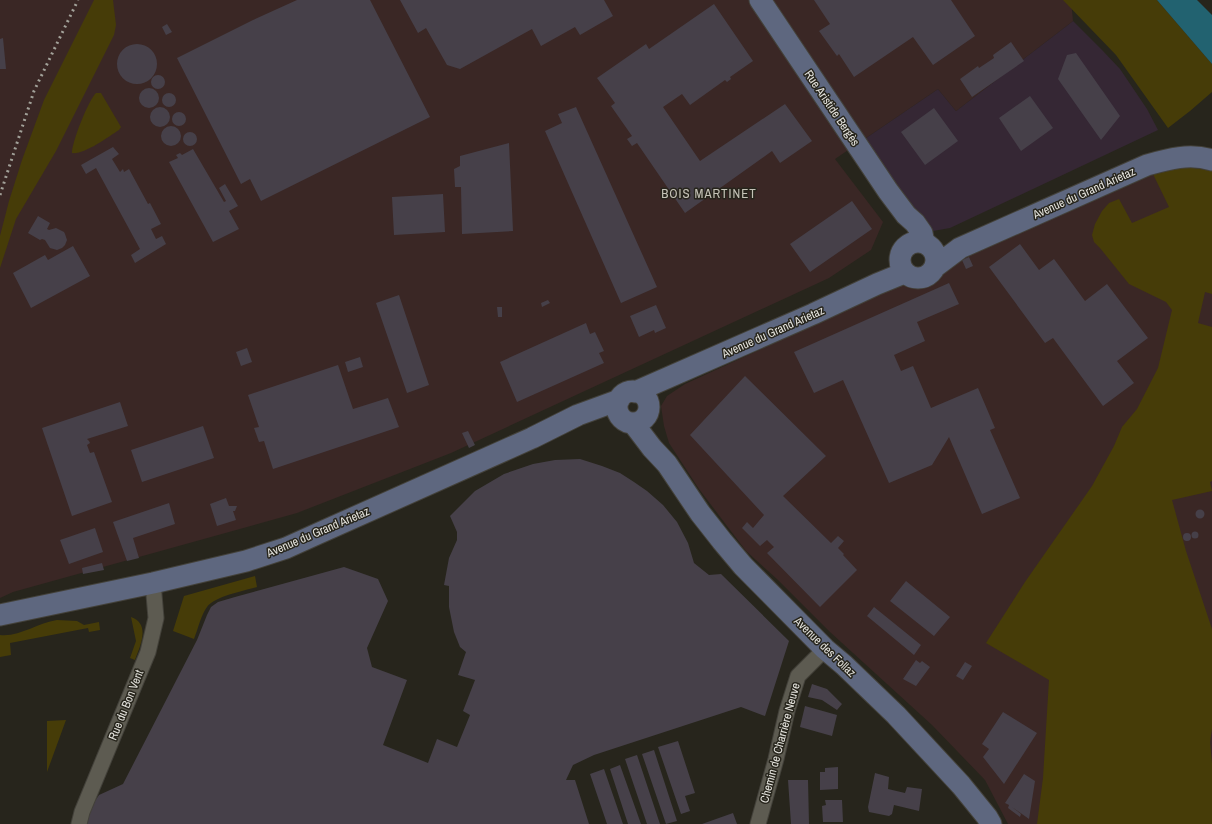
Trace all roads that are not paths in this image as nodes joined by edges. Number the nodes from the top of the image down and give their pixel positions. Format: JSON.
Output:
{"nodes":[{"id":1,"x":760,"y":0,"type":"edge"},
{"id":2,"x":1212,"y":160,"type":"edge"},
{"id":3,"x":917,"y":256,"type":"junction"},
{"id":4,"x":634,"y":409,"type":"junction"},
{"id":5,"x":153,"y":583,"type":"junction"},
{"id":6,"x":0,"y":615,"type":"edge"},
{"id":7,"x":825,"y":649,"type":"junction"},
{"id":8,"x":79,"y":824,"type":"edge"},
{"id":9,"x":758,"y":824,"type":"edge"},
{"id":10,"x":991,"y":824,"type":"edge"}],
"edges":[{"from":1,"to":3,"type":"main road","name":"Rue Aristide Bergès"},
{"from":2,"to":3,"type":"main road","name":"Avenue du Grand Arietaz"},
{"from":3,"to":4,"type":"main road","name":"Avenue du Grand Arietaz"},
{"from":4,"to":5,"type":"main road","name":"Avenue du Grand Arietaz"},
{"from":4,"to":7,"type":"main road","name":"Avenue des Follaz"},
{"from":5,"to":6,"type":"main road","name":"Avenue du Grand Arietaz"},
{"from":5,"to":8,"type":"street","name":"Rue du Bon Vent"},
{"from":7,"to":9,"type":"street","name":"Chemin de Charrière Neuve"},
{"from":7,"to":10,"type":"main road","name":"Avenue des Follaz"}]}
